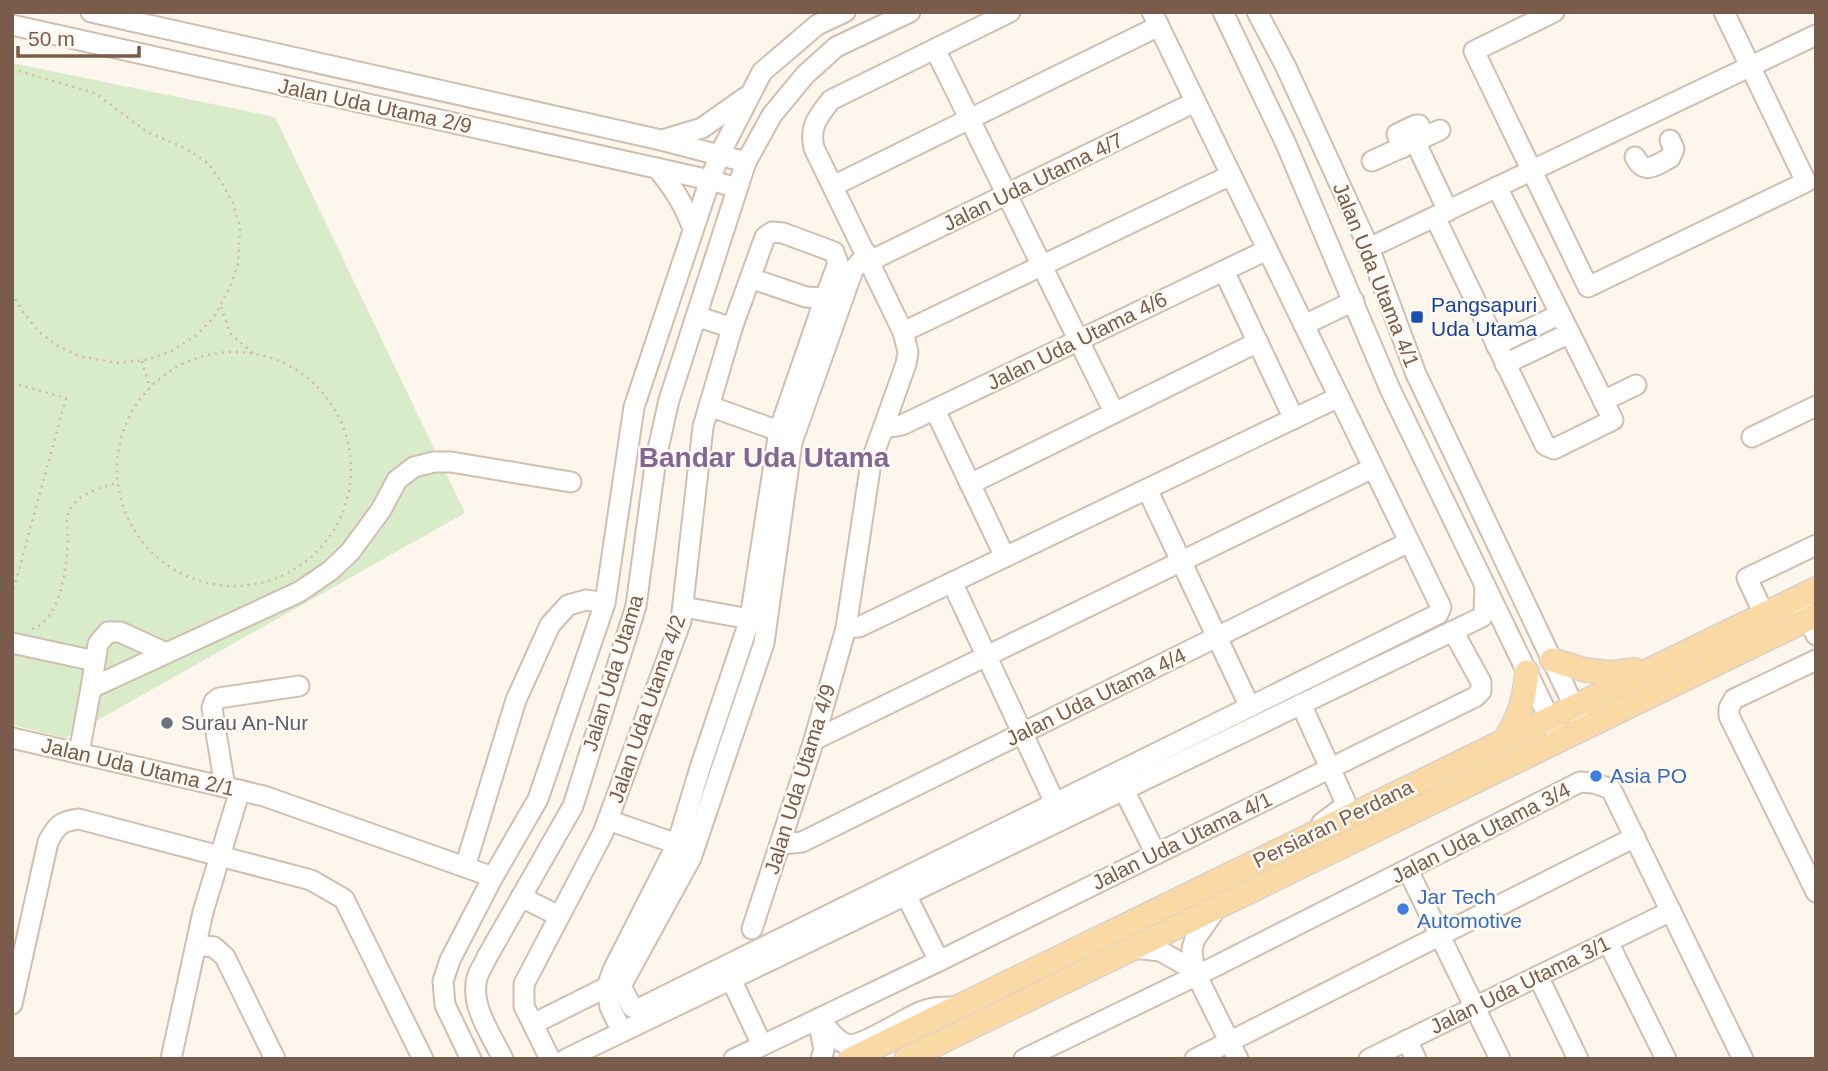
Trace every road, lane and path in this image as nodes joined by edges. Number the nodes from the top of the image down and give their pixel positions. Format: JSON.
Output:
{"nodes":[{"id":1,"x":91,"y":12,"type":"edge"},
{"id":2,"x":845,"y":12,"type":"edge"},
{"id":3,"x":910,"y":12,"type":"edge"},
{"id":4,"x":1010,"y":12,"type":"edge"},
{"id":5,"x":1223,"y":12,"type":"edge"},
{"id":6,"x":1257,"y":12,"type":"edge"},
{"id":7,"x":1554,"y":12,"type":"edge"},
{"id":8,"x":1724,"y":12,"type":"edge"},
{"id":9,"x":1155,"y":19,"type":"edge"},
{"id":10,"x":12,"y":25,"type":"edge"},
{"id":11,"x":1816,"y":35,"type":"edge"},
{"id":12,"x":935,"y":49,"type":"junction"},
{"id":13,"x":1750,"y":66,"type":"junction"},
{"id":14,"x":12,"y":69,"type":"edge"},
{"id":15,"x":750,"y":94,"type":"junction"},
{"id":16,"x":1195,"y":102,"type":"junction"},
{"id":17,"x":970,"y":119,"type":"junction"},
{"id":18,"x":661,"y":140,"type":"junction"},
{"id":19,"x":1670,"y":140,"type":"dead end"},
{"id":20,"x":720,"y":154,"type":"junction"},
{"id":21,"x":1635,"y":157,"type":"dead end"},
{"id":22,"x":1372,"y":161,"type":"dead end"},
{"id":23,"x":746,"y":162,"type":"junction"},
{"id":24,"x":657,"y":168,"type":"junction"},
{"id":25,"x":1532,"y":170,"type":"junction"},
{"id":26,"x":1231,"y":175,"type":"junction"},
{"id":27,"x":710,"y":180,"type":"junction"},
{"id":28,"x":832,"y":186,"type":"junction"},
{"id":29,"x":1497,"y":187,"type":"junction"},
{"id":30,"x":737,"y":188,"type":"junction"},
{"id":31,"x":1007,"y":194,"type":"junction"},
{"id":32,"x":1442,"y":214,"type":"junction"},
{"id":33,"x":693,"y":229,"type":"junction"},
{"id":34,"x":1369,"y":248,"type":"junction"},
{"id":35,"x":1267,"y":250,"type":"junction"},
{"id":36,"x":868,"y":258,"type":"junction"},
{"id":37,"x":1042,"y":265,"type":"junction"},
{"id":38,"x":1224,"y":271,"type":"junction"},
{"id":39,"x":750,"y":278,"type":"junction"},
{"id":40,"x":12,"y":293,"type":"edge"},
{"id":41,"x":825,"y":298,"type":"junction"},
{"id":42,"x":1354,"y":301,"type":"junction"},
{"id":43,"x":220,"y":306,"type":"junction"},
{"id":44,"x":1560,"y":314,"type":"junction"},
{"id":45,"x":696,"y":316,"type":"junction"},
{"id":46,"x":1304,"y":325,"type":"junction"},
{"id":47,"x":732,"y":328,"type":"junction"},
{"id":48,"x":903,"y":332,"type":"junction"},
{"id":49,"x":1570,"y":333,"type":"junction"},
{"id":50,"x":1078,"y":341,"type":"junction"},
{"id":51,"x":1258,"y":342,"type":"junction"},
{"id":52,"x":1496,"y":345,"type":"junction"},
{"id":53,"x":254,"y":354,"type":"junction"},
{"id":54,"x":142,"y":360,"type":"junction"},
{"id":55,"x":1505,"y":364,"type":"junction"},
{"id":56,"x":12,"y":383,"type":"edge"},
{"id":57,"x":1636,"y":385,"type":"dead end"},
{"id":58,"x":149,"y":391,"type":"junction"},
{"id":59,"x":1339,"y":397,"type":"junction"},
{"id":60,"x":1603,"y":401,"type":"junction"},
{"id":61,"x":709,"y":406,"type":"junction"},
{"id":62,"x":1816,"y":406,"type":"edge"},
{"id":63,"x":935,"y":410,"type":"junction"},
{"id":64,"x":1114,"y":412,"type":"junction"},
{"id":65,"x":1294,"y":419,"type":"junction"},
{"id":66,"x":885,"y":428,"type":"junction"},
{"id":67,"x":779,"y":431,"type":"junction"},
{"id":68,"x":1752,"y":437,"type":"dead end"},
{"id":69,"x":1373,"y":467,"type":"junction"},
{"id":70,"x":571,"y":482,"type":"dead end"},
{"id":71,"x":118,"y":483,"type":"junction"},
{"id":72,"x":970,"y":484,"type":"junction"},
{"id":73,"x":1147,"y":489,"type":"junction"},
{"id":74,"x":1409,"y":542,"type":"junction"},
{"id":75,"x":1816,"y":545,"type":"edge"},
{"id":76,"x":1005,"y":557,"type":"junction"},
{"id":77,"x":1181,"y":562,"type":"junction"},
{"id":78,"x":952,"y":582,"type":"junction"},
{"id":79,"x":1485,"y":585,"type":"junction"},
{"id":80,"x":1807,"y":594,"type":"edge"},
{"id":81,"x":12,"y":595,"type":"edge"},
{"id":82,"x":605,"y":603,"type":"junction"},
{"id":83,"x":683,"y":607,"type":"junction"},
{"id":84,"x":1764,"y":614,"type":"junction"},
{"id":85,"x":750,"y":619,"type":"junction"},
{"id":86,"x":1813,"y":623,"type":"edge"},
{"id":87,"x":846,"y":628,"type":"junction"},
{"id":88,"x":31,"y":629,"type":"dead end"},
{"id":89,"x":1453,"y":631,"type":"junction"},
{"id":90,"x":1216,"y":638,"type":"junction"},
{"id":91,"x":12,"y":643,"type":"edge"},
{"id":92,"x":166,"y":653,"type":"junction"},
{"id":93,"x":987,"y":656,"type":"junction"},
{"id":94,"x":1552,"y":660,"type":"junction"},
{"id":95,"x":1816,"y":660,"type":"edge"},
{"id":96,"x":95,"y":662,"type":"junction"},
{"id":97,"x":1656,"y":667,"type":"junction"},
{"id":98,"x":1527,"y":672,"type":"junction"},
{"id":99,"x":299,"y":686,"type":"dead end"},
{"id":100,"x":92,"y":688,"type":"junction"},
{"id":101,"x":1301,"y":704,"type":"junction"},
{"id":102,"x":1574,"y":706,"type":"junction"},
{"id":103,"x":1250,"y":707,"type":"junction"},
{"id":104,"x":1549,"y":719,"type":"junction"},
{"id":105,"x":1584,"y":727,"type":"junction"},
{"id":106,"x":1022,"y":733,"type":"junction"},
{"id":107,"x":12,"y":738,"type":"edge"},
{"id":108,"x":814,"y":740,"type":"junction"},
{"id":109,"x":1560,"y":740,"type":"junction"},
{"id":110,"x":1504,"y":741,"type":"junction"},
{"id":111,"x":79,"y":753,"type":"junction"},
{"id":112,"x":1332,"y":768,"type":"junction"},
{"id":113,"x":232,"y":789,"type":"junction"},
{"id":114,"x":1124,"y":790,"type":"junction"},
{"id":115,"x":1055,"y":803,"type":"junction"},
{"id":116,"x":608,"y":820,"type":"junction"},
{"id":117,"x":1634,"y":837,"type":"junction"},
{"id":118,"x":1296,"y":842,"type":"junction"},
{"id":119,"x":781,"y":844,"type":"junction"},
{"id":120,"x":677,"y":845,"type":"junction"},
{"id":121,"x":1156,"y":854,"type":"junction"},
{"id":122,"x":220,"y":856,"type":"junction"},
{"id":123,"x":466,"y":867,"type":"junction"},
{"id":124,"x":1408,"y":870,"type":"junction"},
{"id":125,"x":493,"y":877,"type":"junction"},
{"id":126,"x":1816,"y":892,"type":"edge"},
{"id":127,"x":906,"y":895,"type":"junction"},
{"id":128,"x":521,"y":897,"type":"junction"},
{"id":129,"x":1218,"y":905,"type":"junction"},
{"id":130,"x":1671,"y":911,"type":"junction"},
{"id":131,"x":559,"y":916,"type":"junction"},
{"id":132,"x":752,"y":929,"type":"dead end"},
{"id":133,"x":1440,"y":935,"type":"junction"},
{"id":134,"x":1608,"y":942,"type":"junction"},
{"id":135,"x":196,"y":945,"type":"junction"},
{"id":136,"x":1133,"y":948,"type":"junction"},
{"id":137,"x":939,"y":961,"type":"junction"},
{"id":138,"x":1195,"y":973,"type":"junction"},
{"id":139,"x":1538,"y":976,"type":"junction"},
{"id":140,"x":732,"y":979,"type":"junction"},
{"id":141,"x":607,"y":988,"type":"junction"},
{"id":142,"x":12,"y":1004,"type":"edge"},
{"id":143,"x":958,"y":1007,"type":"junction"},
{"id":144,"x":1475,"y":1007,"type":"junction"},
{"id":145,"x":818,"y":1019,"type":"junction"},
{"id":146,"x":533,"y":1024,"type":"junction"},
{"id":147,"x":622,"y":1032,"type":"junction"},
{"id":148,"x":1407,"y":1040,"type":"junction"},
{"id":149,"x":762,"y":1045,"type":"junction"},
{"id":150,"x":1234,"y":1050,"type":"edge"},
{"id":151,"x":171,"y":1059,"type":"edge"},
{"id":152,"x":275,"y":1059,"type":"edge"},
{"id":153,"x":423,"y":1059,"type":"edge"},
{"id":154,"x":471,"y":1059,"type":"edge"},
{"id":155,"x":503,"y":1059,"type":"edge"},
{"id":156,"x":550,"y":1059,"type":"edge"},
{"id":157,"x":566,"y":1059,"type":"edge"},
{"id":158,"x":734,"y":1059,"type":"edge"},
{"id":159,"x":821,"y":1059,"type":"edge"},
{"id":160,"x":850,"y":1059,"type":"edge"},
{"id":161,"x":906,"y":1059,"type":"edge"},
{"id":162,"x":1024,"y":1059,"type":"edge"},
{"id":163,"x":1195,"y":1059,"type":"edge"},
{"id":164,"x":1369,"y":1059,"type":"edge"},
{"id":165,"x":1416,"y":1059,"type":"edge"},
{"id":166,"x":1500,"y":1059,"type":"edge"},
{"id":167,"x":1578,"y":1059,"type":"edge"},
{"id":168,"x":1666,"y":1059,"type":"edge"},
{"id":169,"x":1743,"y":1059,"type":"edge"}],
"edges":[{"from":1,"to":18,"type":"street","name":"Jalan Uda Utama 2/9"},
{"from":2,"to":15,"type":"street","name":"Jalan Uda Utama"},
{"from":3,"to":23,"type":"street","name":"Jalan Uda Utama"},
{"from":4,"to":12,"type":"street"},
{"from":5,"to":42,"type":"street","name":"Jalan Uda Utama 4/1"},
{"from":6,"to":34,"type":"street","name":"Jalan Uda Utama 4/1"},
{"from":7,"to":25,"type":"street"},
{"from":8,"to":13,"type":"street"},
{"from":9,"to":16,"type":"street"},
{"from":9,"to":17,"type":"street"},
{"from":10,"to":24,"type":"street","name":"Jalan Uda Utama 2/9"},
{"from":11,"to":13,"type":"street"},
{"from":12,"to":17,"type":"street"},
{"from":12,"to":28,"type":"street"},
{"from":13,"to":25,"type":"street"},
{"from":13,"to":25,"type":"street"},
{"from":14,"to":43,"type":"path"},
{"from":15,"to":18,"type":"street"},
{"from":15,"to":20,"type":"street","name":"Jalan Uda Utama"},
{"from":16,"to":26,"type":"street"},
{"from":16,"to":31,"type":"street","name":"Jalan Uda Utama 4/7"},
{"from":17,"to":28,"type":"street"},
{"from":17,"to":31,"type":"street"},
{"from":18,"to":20,"type":"street","name":"Jalan Uda Utama 2/9"},
{"from":19,"to":21,"type":"street"},
{"from":20,"to":23,"type":"street","name":"Jalan Uda Utama 2/9"},
{"from":20,"to":27,"type":"street","name":"Jalan Uda Utama"},
{"from":22,"to":32,"type":"street"},
{"from":23,"to":30,"type":"street","name":"Jalan Uda Utama"},
{"from":24,"to":27,"type":"street","name":"Jalan Uda Utama 2/9"},
{"from":24,"to":33,"type":"street"},
{"from":25,"to":29,"type":"street"},
{"from":26,"to":35,"type":"street"},
{"from":26,"to":37,"type":"street"},
{"from":27,"to":30,"type":"street","name":"Jalan Uda Utama 2/9"},
{"from":27,"to":33,"type":"street","name":"Jalan Uda Utama"},
{"from":28,"to":36,"type":"street"},
{"from":29,"to":32,"type":"street"},
{"from":29,"to":44,"type":"street"},
{"from":30,"to":45,"type":"street","name":"Jalan Uda Utama"},
{"from":31,"to":36,"type":"street","name":"Jalan Uda Utama 4/7"},
{"from":31,"to":37,"type":"street"},
{"from":32,"to":34,"type":"street"},
{"from":32,"to":52,"type":"street"},
{"from":33,"to":82,"type":"street","name":"Jalan Uda Utama"},
{"from":34,"to":94,"type":"street","name":"Jalan Uda Utama 4/1"},
{"from":35,"to":38,"type":"street","name":"Jalan Uda Utama 4/6"},
{"from":35,"to":46,"type":"street"},
{"from":36,"to":48,"type":"street"},
{"from":36,"to":115,"type":"street"},
{"from":37,"to":48,"type":"street"},
{"from":37,"to":50,"type":"street"},
{"from":38,"to":50,"type":"street","name":"Jalan Uda Utama 4/6"},
{"from":38,"to":51,"type":"street"},
{"from":39,"to":41,"type":"street"},
{"from":39,"to":41,"type":"street","name":"Jalan Uda Utama 4/2"},
{"from":39,"to":47,"type":"street","name":"Jalan Uda Utama 4/2"},
{"from":40,"to":54,"type":"path"},
{"from":41,"to":67,"type":"street"},
{"from":42,"to":46,"type":"street"},
{"from":42,"to":79,"type":"street","name":"Jalan Uda Utama 4/1"},
{"from":43,"to":53,"type":"path"},
{"from":43,"to":54,"type":"path"},
{"from":44,"to":49,"type":"street"},
{"from":44,"to":52,"type":"street"},
{"from":45,"to":47,"type":"street"},
{"from":45,"to":128,"type":"street","name":"Jalan Uda Utama"},
{"from":46,"to":59,"type":"street"},
{"from":47,"to":61,"type":"street","name":"Jalan Uda Utama 4/2"},
{"from":48,"to":66,"type":"street","name":"Jalan Uda Utama 4/9"},
{"from":49,"to":55,"type":"street"},
{"from":49,"to":60,"type":"street"},
{"from":50,"to":63,"type":"street","name":"Jalan Uda Utama 4/6"},
{"from":50,"to":64,"type":"street"},
{"from":51,"to":64,"type":"street"},
{"from":51,"to":65,"type":"street"},
{"from":52,"to":55,"type":"street"},
{"from":53,"to":58,"type":"path"},
{"from":53,"to":71,"type":"path"},
{"from":54,"to":58,"type":"path"},
{"from":55,"to":60,"type":"street"},
{"from":56,"to":81,"type":"path"},
{"from":57,"to":60,"type":"street"},
{"from":58,"to":71,"type":"path"},
{"from":59,"to":65,"type":"street"},
{"from":59,"to":69,"type":"street"},
{"from":61,"to":67,"type":"street"},
{"from":61,"to":83,"type":"street","name":"Jalan Uda Utama 4/2"},
{"from":62,"to":68,"type":"street"},
{"from":63,"to":66,"type":"street","name":"Jalan Uda Utama 4/6"},
{"from":63,"to":72,"type":"street"},
{"from":64,"to":72,"type":"street"},
{"from":65,"to":73,"type":"street"},
{"from":66,"to":87,"type":"street","name":"Jalan Uda Utama 4/9"},
{"from":67,"to":85,"type":"street"},
{"from":69,"to":74,"type":"street"},
{"from":69,"to":77,"type":"street"},
{"from":70,"to":92,"type":"street"},
{"from":71,"to":88,"type":"path"},
{"from":72,"to":76,"type":"street"},
{"from":73,"to":76,"type":"street"},
{"from":73,"to":77,"type":"street"},
{"from":74,"to":90,"type":"street","name":"Jalan Uda Utama 4/4"},
{"from":74,"to":103,"type":"street"},
{"from":75,"to":84,"type":"street"},
{"from":76,"to":78,"type":"street"},
{"from":77,"to":90,"type":"street"},
{"from":77,"to":93,"type":"street"},
{"from":78,"to":87,"type":"street"},
{"from":78,"to":93,"type":"street"},
{"from":79,"to":89,"type":"street"},
{"from":79,"to":98,"type":"street","name":"Jalan Uda Utama 4/1"},
{"from":80,"to":84,"type":"main road","name":"Persiaran Perdana"},
{"from":80,"to":86,"type":"street"},
{"from":82,"to":123,"type":"street"},
{"from":82,"to":125,"type":"street","name":"Jalan Uda Utama"},
{"from":83,"to":85,"type":"street"},
{"from":83,"to":116,"type":"street","name":"Jalan Uda Utama 4/2"},
{"from":84,"to":97,"type":"main road","name":"Persiaran Perdana"},
{"from":85,"to":120,"type":"street"},
{"from":86,"to":105,"type":"main road","name":"Persiaran Perdana"},
{"from":87,"to":108,"type":"street","name":"Jalan Uda Utama 4/9"},
{"from":89,"to":101,"type":"street"},
{"from":89,"to":112,"type":"street","name":"Jalan Uda Utama 4/1"},
{"from":90,"to":103,"type":"street"},
{"from":90,"to":106,"type":"street","name":"Jalan Uda Utama 4/4"},
{"from":91,"to":96,"type":"street"},
{"from":92,"to":96,"type":"street"},
{"from":92,"to":100,"type":"street"},
{"from":93,"to":106,"type":"street"},
{"from":93,"to":108,"type":"street"},
{"from":94,"to":97,"type":"main road"},
{"from":94,"to":102,"type":"street","name":"Jalan Uda Utama 4/1"},
{"from":95,"to":126,"type":"street"},
{"from":96,"to":100,"type":"street"},
{"from":97,"to":102,"type":"main road","name":"Persiaran Perdana"},
{"from":98,"to":104,"type":"street","name":"Jalan Uda Utama 4/1"},
{"from":98,"to":110,"type":"main road"},
{"from":99,"to":113,"type":"street"},
{"from":100,"to":111,"type":"street"},
{"from":101,"to":112,"type":"street"},
{"from":101,"to":114,"type":"street"},
{"from":102,"to":104,"type":"main road","name":"Persiaran Perdana"},
{"from":102,"to":105,"type":"street","name":"Jalan Uda Utama 4/1"},
{"from":103,"to":115,"type":"street"},
{"from":104,"to":109,"type":"street","name":"Jalan Uda Utama 4/1"},
{"from":104,"to":110,"type":"main road","name":"Persiaran Perdana"},
{"from":105,"to":109,"type":"main road","name":"Persiaran Perdana"},
{"from":106,"to":115,"type":"street"},
{"from":106,"to":119,"type":"street","name":"Jalan Uda Utama 4/4"},
{"from":107,"to":111,"type":"street","name":"Jalan Uda Utama 2/1"},
{"from":108,"to":119,"type":"street","name":"Jalan Uda Utama 4/9"},
{"from":109,"to":129,"type":"main road","name":"Persiaran Perdana"},
{"from":110,"to":118,"type":"main road","name":"Persiaran Perdana"},
{"from":111,"to":113,"type":"street","name":"Jalan Uda Utama 2/1"},
{"from":112,"to":118,"type":"street"},
{"from":112,"to":121,"type":"street","name":"Jalan Uda Utama 4/1"},
{"from":113,"to":122,"type":"street"},
{"from":113,"to":123,"type":"street","name":"Jalan Uda Utama 2/1"},
{"from":114,"to":121,"type":"street"},
{"from":114,"to":127,"type":"street"},
{"from":116,"to":120,"type":"street"},
{"from":116,"to":131,"type":"street","name":"Jalan Uda Utama 4/2"},
{"from":117,"to":124,"type":"street","name":"Jalan Uda Utama 3/4"},
{"from":117,"to":130,"type":"street","name":"Jalan Uda Utama 3/4"},
{"from":117,"to":133,"type":"street"},
{"from":118,"to":143,"type":"main road","name":"Persiaran Perdana"},
{"from":119,"to":132,"type":"street","name":"Jalan Uda Utama 4/9"},
{"from":120,"to":141,"type":"street"},
{"from":121,"to":137,"type":"street","name":"Jalan Uda Utama 4/1"},
{"from":122,"to":135,"type":"street"},
{"from":122,"to":142,"type":"street"},
{"from":122,"to":153,"type":"street"},
{"from":123,"to":125,"type":"street","name":"Jalan Uda Utama 2/1"},
{"from":124,"to":133,"type":"street"},
{"from":124,"to":138,"type":"street","name":"Jalan Uda Utama 3/4"},
{"from":125,"to":154,"type":"street","name":"Jalan Uda Utama"},
{"from":127,"to":137,"type":"street"},
{"from":127,"to":140,"type":"street"},
{"from":128,"to":131,"type":"street"},
{"from":128,"to":155,"type":"street","name":"Jalan Uda Utama"},
{"from":129,"to":136,"type":"main road","name":"Persiaran Perdana"},
{"from":129,"to":138,"type":"street"},
{"from":130,"to":134,"type":"street","name":"Jalan Uda Utama 3/1"},
{"from":130,"to":169,"type":"street","name":"Jalan Uda Utama 3/4"},
{"from":131,"to":146,"type":"street","name":"Jalan Uda Utama 4/2"},
{"from":133,"to":144,"type":"street"},
{"from":133,"to":150,"type":"street"},
{"from":134,"to":139,"type":"street","name":"Jalan Uda Utama 3/1"},
{"from":134,"to":168,"type":"street"},
{"from":135,"to":151,"type":"street"},
{"from":135,"to":152,"type":"street"},
{"from":136,"to":138,"type":"street"},
{"from":136,"to":161,"type":"main road","name":"Persiaran Perdana"},
{"from":137,"to":145,"type":"street","name":"Jalan Uda Utama 4/1"},
{"from":138,"to":150,"type":"street"},
{"from":138,"to":162,"type":"street","name":"Jalan Uda Utama 3/4"},
{"from":139,"to":144,"type":"street","name":"Jalan Uda Utama 3/1"},
{"from":139,"to":167,"type":"street"},
{"from":140,"to":147,"type":"street"},
{"from":140,"to":149,"type":"street"},
{"from":141,"to":146,"type":"street"},
{"from":141,"to":147,"type":"street"},
{"from":143,"to":145,"type":"street"},
{"from":143,"to":160,"type":"main road","name":"Persiaran Perdana"},
{"from":144,"to":148,"type":"street","name":"Jalan Uda Utama 3/1"},
{"from":144,"to":166,"type":"street"},
{"from":145,"to":149,"type":"street","name":"Jalan Uda Utama 4/1"},
{"from":145,"to":159,"type":"street"},
{"from":146,"to":156,"type":"street","name":"Jalan Uda Utama 4/2"},
{"from":147,"to":157,"type":"street"},
{"from":148,"to":164,"type":"street","name":"Jalan Uda Utama 3/1"},
{"from":148,"to":165,"type":"street"},
{"from":149,"to":158,"type":"street"},
{"from":150,"to":163,"type":"street"}]}
